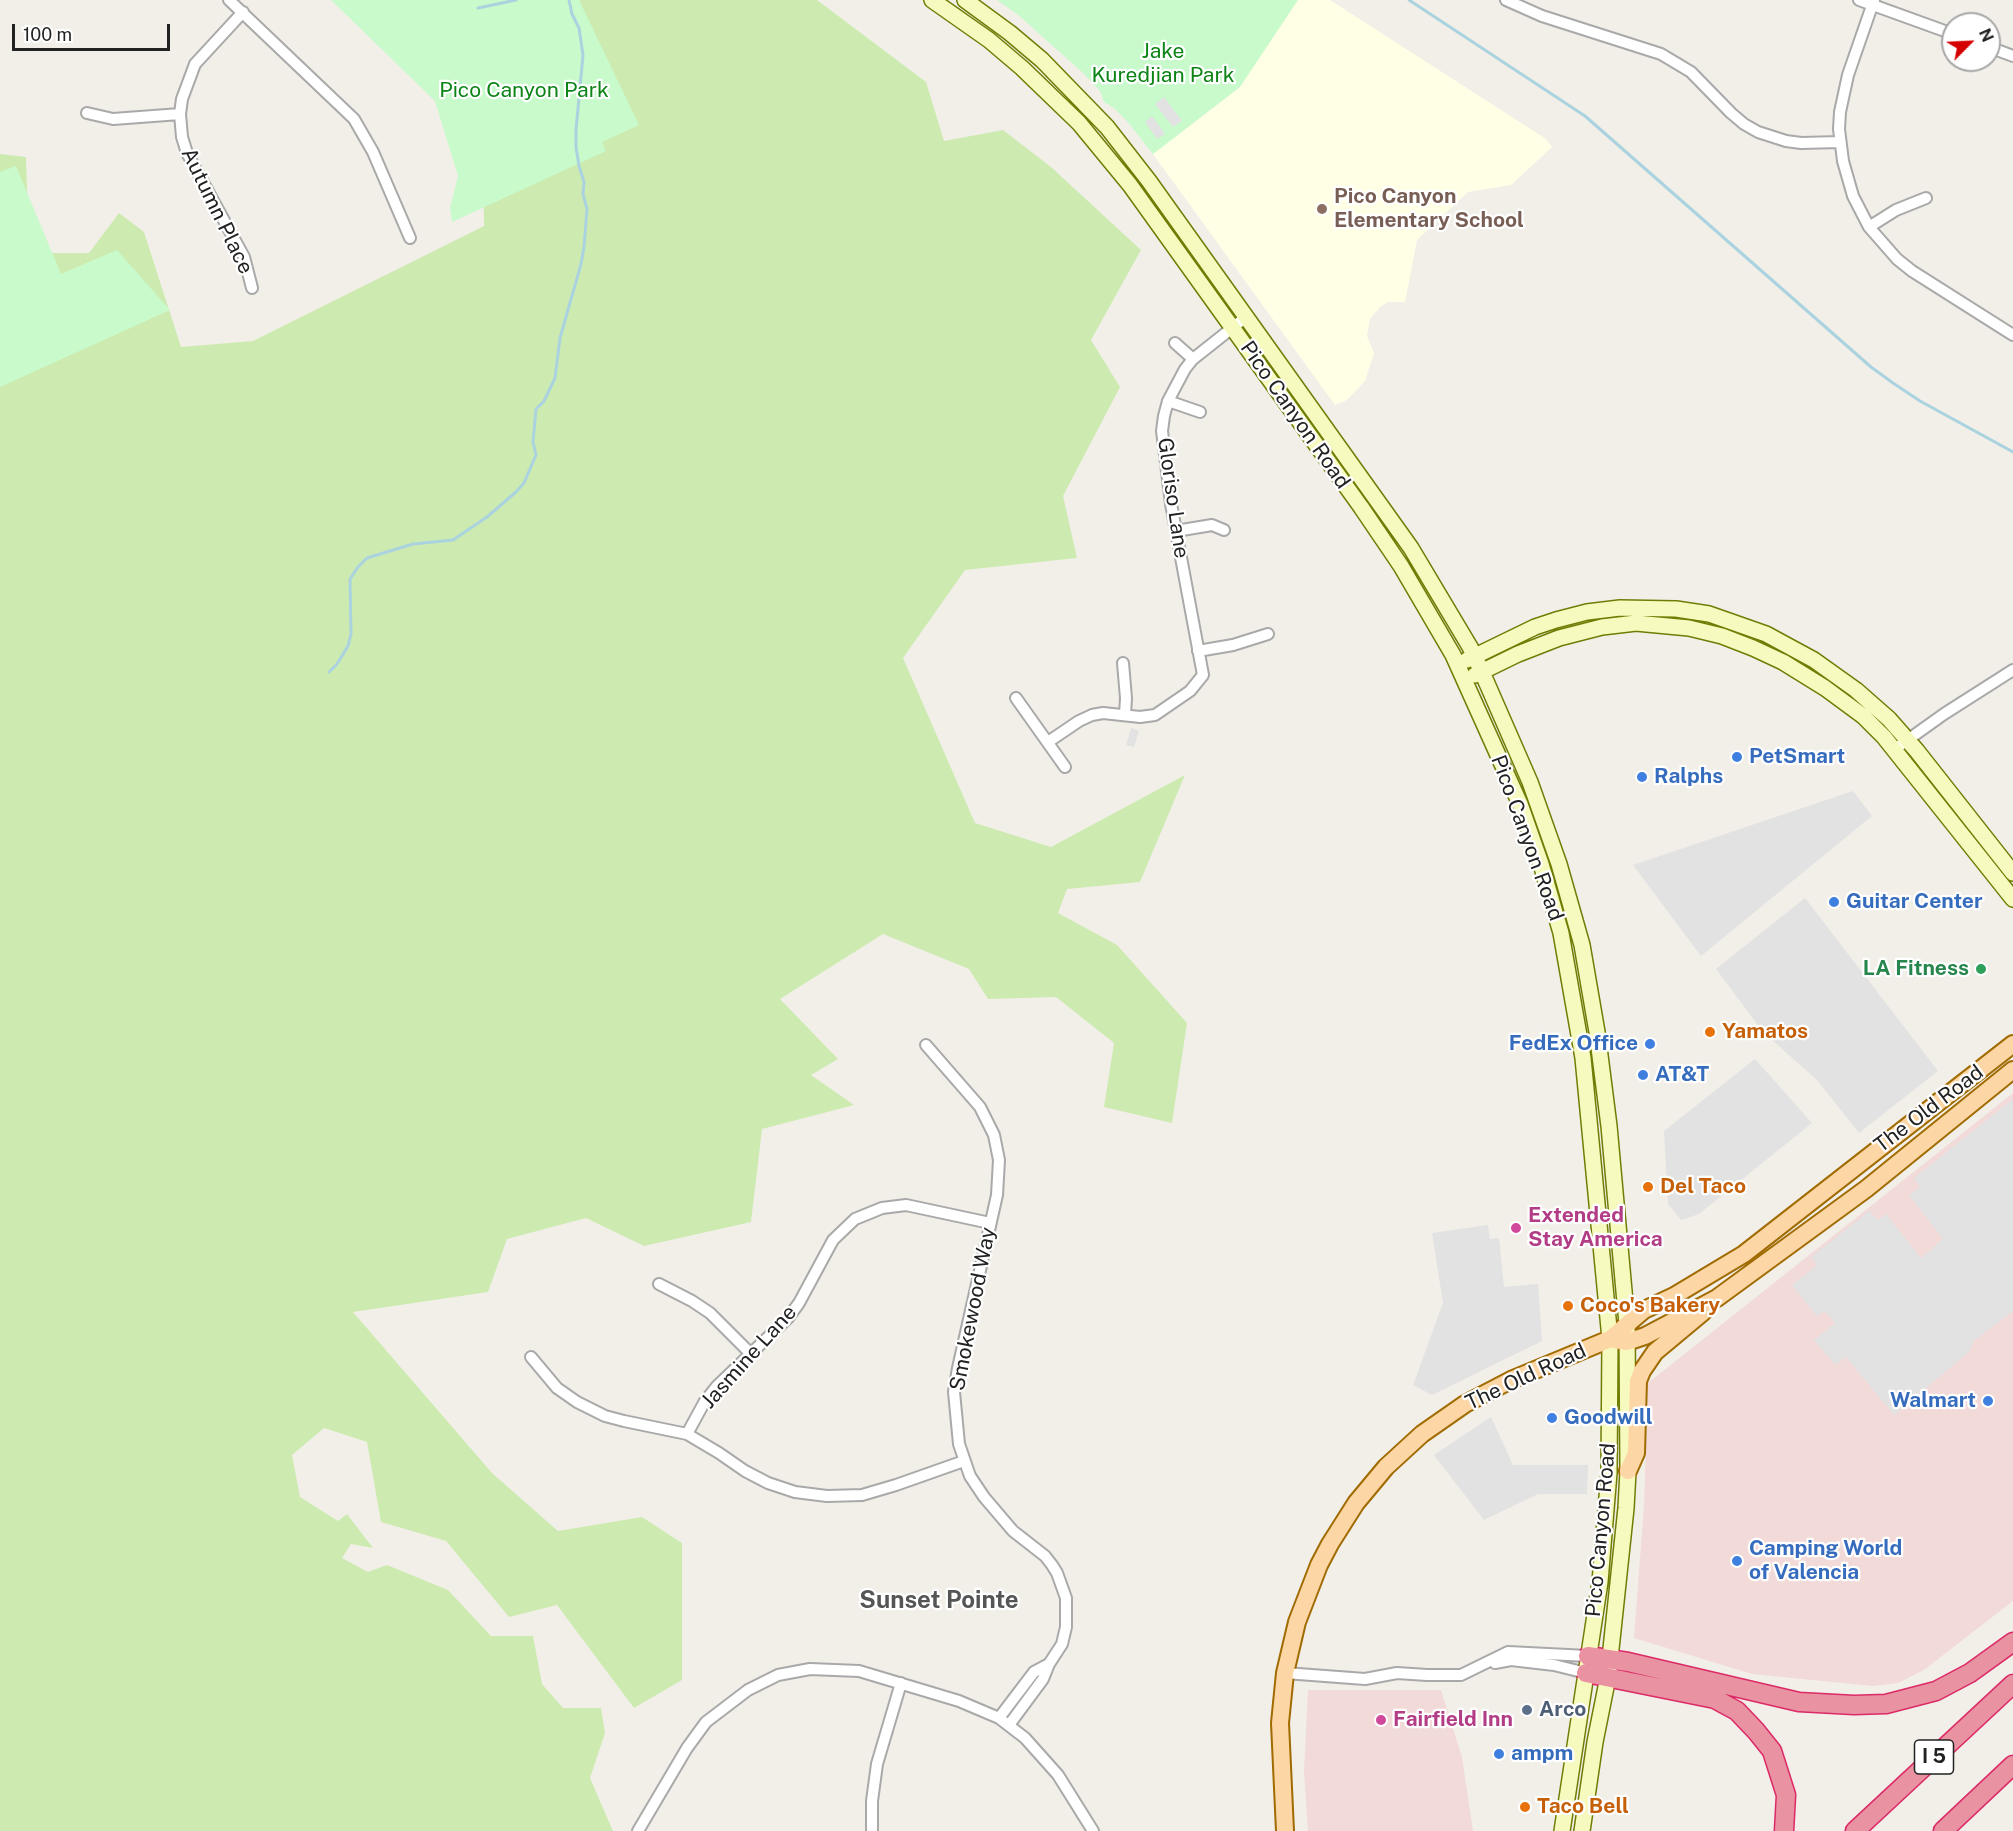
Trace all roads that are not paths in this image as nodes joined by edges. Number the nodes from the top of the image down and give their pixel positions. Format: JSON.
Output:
{"nodes":[{"id":1,"x":230,"y":0,"type":"edge"},
{"id":2,"x":932,"y":0,"type":"edge"},
{"id":3,"x":965,"y":0,"type":"edge"},
{"id":4,"x":1506,"y":0,"type":"edge"},
{"id":5,"x":1858,"y":0,"type":"edge"},
{"id":6,"x":1874,"y":2,"type":"edge"},
{"id":7,"x":243,"y":12,"type":"junction"},
{"id":8,"x":1941,"y":29,"type":"edge"},
{"id":9,"x":87,"y":113,"type":"dead end"},
{"id":10,"x":180,"y":114,"type":"junction"},
{"id":11,"x":1840,"y":142,"type":"junction"},
{"id":12,"x":1926,"y":198,"type":"dead end"},
{"id":13,"x":1869,"y":226,"type":"junction"},
{"id":14,"x":410,"y":238,"type":"dead end"},
{"id":15,"x":252,"y":288,"type":"dead end"},
{"id":16,"x":1246,"y":317,"type":"junction"},
{"id":17,"x":1233,"y":327,"type":"junction"},
{"id":18,"x":2013,"y":335,"type":"edge"},
{"id":19,"x":1175,"y":343,"type":"dead end"},
{"id":20,"x":1193,"y":359,"type":"junction"},
{"id":21,"x":1168,"y":401,"type":"junction"},
{"id":22,"x":1200,"y":412,"type":"dead end"},
{"id":23,"x":1224,"y":530,"type":"dead end"},
{"id":24,"x":1176,"y":531,"type":"junction"},
{"id":25,"x":1268,"y":634,"type":"dead end"},
{"id":26,"x":1198,"y":651,"type":"junction"},
{"id":27,"x":1474,"y":656,"type":"junction"},
{"id":28,"x":1123,"y":663,"type":"dead end"},
{"id":29,"x":1458,"y":666,"type":"junction"},
{"id":30,"x":2013,"y":670,"type":"edge"},
{"id":31,"x":1482,"y":672,"type":"junction"},
{"id":32,"x":1464,"y":681,"type":"junction"},
{"id":33,"x":1016,"y":698,"type":"dead end"},
{"id":34,"x":1125,"y":715,"type":"junction"},
{"id":35,"x":1048,"y":742,"type":"junction"},
{"id":36,"x":1901,"y":744,"type":"junction"},
{"id":37,"x":1065,"y":767,"type":"dead end"},
{"id":38,"x":2013,"y":873,"type":"edge"},
{"id":39,"x":2013,"y":899,"type":"edge"},
{"id":40,"x":2013,"y":1044,"type":"edge"},
{"id":41,"x":926,"y":1045,"type":"dead end"},
{"id":42,"x":2013,"y":1070,"type":"edge"},
{"id":43,"x":990,"y":1223,"type":"junction"},
{"id":44,"x":660,"y":1284,"type":"dead end"},
{"id":45,"x":1717,"y":1298,"type":"junction"},
{"id":46,"x":1627,"y":1324,"type":"junction"},
{"id":47,"x":1610,"y":1340,"type":"junction"},
{"id":48,"x":1627,"y":1342,"type":"junction"},
{"id":49,"x":751,"y":1354,"type":"junction"},
{"id":50,"x":531,"y":1357,"type":"dead end"},
{"id":51,"x":687,"y":1434,"type":"junction"},
{"id":52,"x":964,"y":1461,"type":"junction"},
{"id":53,"x":1628,"y":1471,"type":"junction"},
{"id":54,"x":2013,"y":1642,"type":"edge"},
{"id":55,"x":1611,"y":1658,"type":"junction"},
{"id":56,"x":1049,"y":1664,"type":"junction"},
{"id":57,"x":1483,"y":1665,"type":"junction"},
{"id":58,"x":1587,"y":1665,"type":"junction"},
{"id":59,"x":1285,"y":1673,"type":"junction"},
{"id":60,"x":1608,"y":1677,"type":"junction"},
{"id":61,"x":901,"y":1683,"type":"junction"},
{"id":62,"x":2013,"y":1684,"type":"edge"},
{"id":63,"x":999,"y":1718,"type":"junction"},
{"id":64,"x":1009,"y":1725,"type":"junction"},
{"id":65,"x":2013,"y":1765,"type":"edge"},
{"id":66,"x":638,"y":1831,"type":"edge"},
{"id":67,"x":872,"y":1831,"type":"edge"},
{"id":68,"x":1093,"y":1831,"type":"edge"},
{"id":69,"x":1285,"y":1831,"type":"edge"},
{"id":70,"x":1562,"y":1831,"type":"edge"},
{"id":71,"x":1582,"y":1831,"type":"edge"},
{"id":72,"x":1784,"y":1831,"type":"edge"},
{"id":73,"x":1855,"y":1831,"type":"edge"},
{"id":74,"x":1943,"y":1831,"type":"edge"}],
"edges":[{"from":1,"to":7,"type":"street"},
{"from":2,"to":17,"type":"main road","name":"Pico Canyon Road"},
{"from":3,"to":16,"type":"main road","name":"Pico Canyon Road"},
{"from":4,"to":11,"type":"street"},
{"from":5,"to":6,"type":"street"},
{"from":6,"to":8,"type":"street"},
{"from":6,"to":11,"type":"street"},
{"from":7,"to":10,"type":"street","name":"Autumn Place"},
{"from":7,"to":14,"type":"street"},
{"from":9,"to":10,"type":"street"},
{"from":10,"to":15,"type":"street","name":"Autumn Place"},
{"from":11,"to":13,"type":"street"},
{"from":12,"to":13,"type":"street"},
{"from":13,"to":18,"type":"street"},
{"from":16,"to":17,"type":"street","name":"Gloriso Lane"},
{"from":16,"to":27,"type":"main road","name":"Pico Canyon Road"},
{"from":17,"to":20,"type":"street","name":"Gloriso Lane"},
{"from":17,"to":29,"type":"main road","name":"Pico Canyon Road"},
{"from":19,"to":20,"type":"street"},
{"from":20,"to":21,"type":"street","name":"Gloriso Lane"},
{"from":21,"to":22,"type":"street"},
{"from":21,"to":24,"type":"street","name":"Gloriso Lane"},
{"from":23,"to":24,"type":"street"},
{"from":24,"to":26,"type":"street","name":"Gloriso Lane"},
{"from":25,"to":26,"type":"street"},
{"from":26,"to":34,"type":"street","name":"Gloriso Lane"},
{"from":27,"to":29,"type":"main road"},
{"from":27,"to":31,"type":"main road","name":"Pico Canyon Road"},
{"from":27,"to":36,"type":"main road"},
{"from":28,"to":34,"type":"street"},
{"from":29,"to":32,"type":"main road","name":"Pico Canyon Road"},
{"from":30,"to":36,"type":"street"},
{"from":31,"to":32,"type":"main road"},
{"from":31,"to":36,"type":"main road"},
{"from":31,"to":46,"type":"main road","name":"Pico Canyon Road"},
{"from":32,"to":47,"type":"main road","name":"Pico Canyon Road"},
{"from":33,"to":35,"type":"street"},
{"from":34,"to":35,"type":"street"},
{"from":35,"to":37,"type":"street"},
{"from":36,"to":38,"type":"main road"},
{"from":36,"to":39,"type":"main road"},
{"from":40,"to":46,"type":"main road","name":"The Old Road"},
{"from":41,"to":43,"type":"street","name":"Smokewood Way"},
{"from":42,"to":45,"type":"main road","name":"The Old Road"},
{"from":43,"to":49,"type":"street","name":"Jasmine Lane"},
{"from":43,"to":52,"type":"street","name":"Smokewood Way"},
{"from":44,"to":49,"type":"street"},
{"from":45,"to":48,"type":"main road","name":"The Old Road"},
{"from":45,"to":53,"type":"main road"},
{"from":46,"to":47,"type":"main road","name":"The Old Road"},
{"from":46,"to":48,"type":"main road","name":"Pico Canyon Road"},
{"from":47,"to":48,"type":"main road","name":"The Old Road"},
{"from":47,"to":58,"type":"main road","name":"Pico Canyon Road"},
{"from":47,"to":59,"type":"main road","name":"The Old Road"},
{"from":48,"to":53,"type":"main road","name":"Pico Canyon Road"},
{"from":49,"to":51,"type":"street","name":"Jasmine Lane"},
{"from":50,"to":51,"type":"street"},
{"from":51,"to":52,"type":"street"},
{"from":52,"to":56,"type":"street","name":"Smokewood Way"},
{"from":53,"to":55,"type":"main road","name":"Pico Canyon Road"},
{"from":54,"to":55,"type":"highway"},
{"from":55,"to":58,"type":"highway"},
{"from":55,"to":60,"type":"main road","name":"Pico Canyon Road"},
{"from":56,"to":63,"type":"street","name":"Smokewood Way"},
{"from":56,"to":64,"type":"street","name":"Smokewood Way"},
{"from":57,"to":58,"type":"street"},
{"from":57,"to":58,"type":"street"},
{"from":57,"to":59,"type":"street"},
{"from":58,"to":60,"type":"highway"},
{"from":58,"to":70,"type":"main road","name":"Pico Canyon Road"},
{"from":59,"to":69,"type":"main road","name":"The Old Road"},
{"from":60,"to":71,"type":"main road","name":"Pico Canyon Road"},
{"from":60,"to":72,"type":"highway"},
{"from":61,"to":63,"type":"street"},
{"from":61,"to":66,"type":"street"},
{"from":61,"to":67,"type":"street"},
{"from":62,"to":73,"type":"highway","number":"I 5"},
{"from":63,"to":64,"type":"street"},
{"from":64,"to":68,"type":"street"},
{"from":65,"to":74,"type":"highway"}]}
